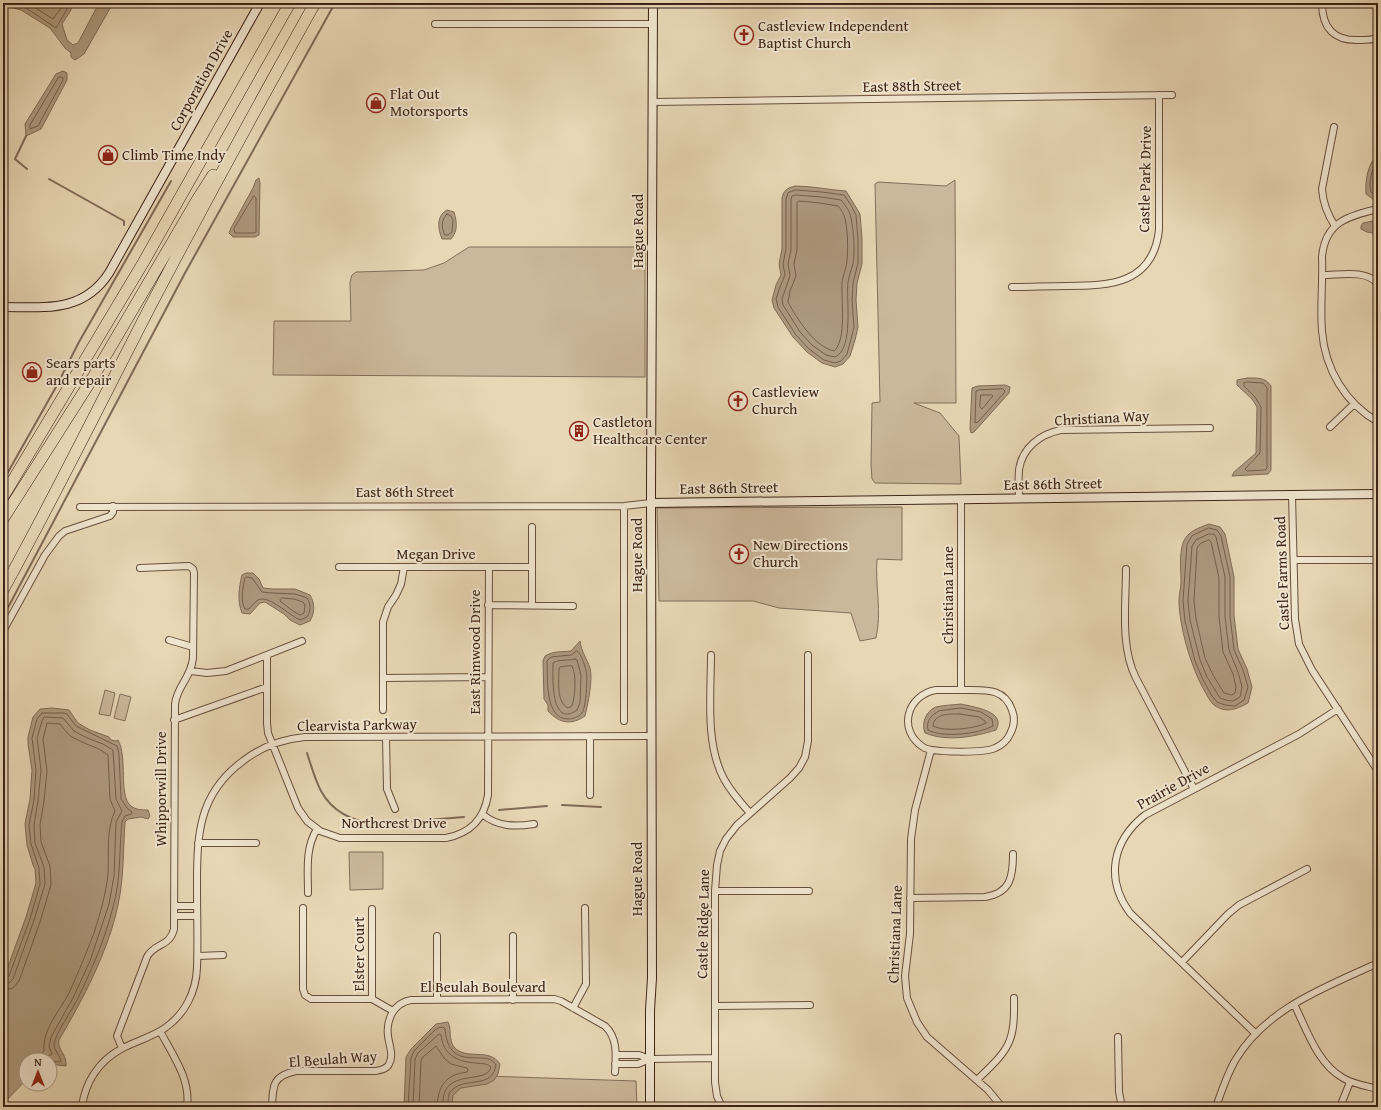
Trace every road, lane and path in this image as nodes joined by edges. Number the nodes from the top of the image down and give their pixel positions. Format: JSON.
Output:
{"nodes":[{"id":1,"x":260,"y":3,"type":"edge"},
{"id":2,"x":290,"y":3,"type":"edge"},
{"id":3,"x":315,"y":3,"type":"edge"},
{"id":4,"x":653,"y":3,"type":"edge"},
{"id":5,"x":1322,"y":3,"type":"edge"},
{"id":6,"x":434,"y":24,"type":"dead end"},
{"id":7,"x":653,"y":24,"type":"junction"},
{"id":8,"x":1378,"y":38,"type":"edge"},
{"id":9,"x":1158,"y":95,"type":"junction"},
{"id":10,"x":1172,"y":95,"type":"dead end"},
{"id":11,"x":653,"y":102,"type":"junction"},
{"id":12,"x":254,"y":112,"type":"junction"},
{"id":13,"x":1334,"y":127,"type":"dead end"},
{"id":14,"x":1378,"y":209,"type":"edge"},
{"id":15,"x":1335,"y":226,"type":"junction"},
{"id":16,"x":1322,"y":275,"type":"junction"},
{"id":17,"x":1378,"y":284,"type":"edge"},
{"id":18,"x":1012,"y":287,"type":"dead end"},
{"id":19,"x":3,"y":306,"type":"edge"},
{"id":20,"x":1354,"y":404,"type":"junction"},
{"id":21,"x":1378,"y":422,"type":"edge"},
{"id":22,"x":1330,"y":427,"type":"dead end"},
{"id":23,"x":1210,"y":428,"type":"dead end"},
{"id":24,"x":1378,"y":494,"type":"edge"},
{"id":25,"x":1292,"y":495,"type":"junction"},
{"id":26,"x":3,"y":497,"type":"edge"},
{"id":27,"x":962,"y":499,"type":"junction"},
{"id":28,"x":1019,"y":499,"type":"junction"},
{"id":29,"x":651,"y":503,"type":"junction"},
{"id":30,"x":113,"y":506,"type":"junction"},
{"id":31,"x":624,"y":506,"type":"junction"},
{"id":32,"x":80,"y":507,"type":"dead end"},
{"id":33,"x":3,"y":519,"type":"edge"},
{"id":34,"x":532,"y":527,"type":"dead end"},
{"id":35,"x":1294,"y":560,"type":"junction"},
{"id":36,"x":1378,"y":560,"type":"edge"},
{"id":37,"x":339,"y":567,"type":"dead end"},
{"id":38,"x":404,"y":567,"type":"junction"},
{"id":39,"x":489,"y":567,"type":"junction"},
{"id":40,"x":532,"y":567,"type":"junction"},
{"id":41,"x":140,"y":568,"type":"dead end"},
{"id":42,"x":1126,"y":569,"type":"dead end"},
{"id":43,"x":3,"y":590,"type":"edge"},
{"id":44,"x":488,"y":605,"type":"junction"},
{"id":45,"x":532,"y":605,"type":"junction"},
{"id":46,"x":573,"y":606,"type":"dead end"},
{"id":47,"x":3,"y":631,"type":"edge"},
{"id":48,"x":169,"y":640,"type":"dead end"},
{"id":49,"x":302,"y":641,"type":"dead end"},
{"id":50,"x":193,"y":647,"type":"junction"},
{"id":51,"x":267,"y":655,"type":"junction"},
{"id":52,"x":711,"y":655,"type":"dead end"},
{"id":53,"x":808,"y":655,"type":"dead end"},
{"id":54,"x":190,"y":671,"type":"junction"},
{"id":55,"x":488,"y":677,"type":"junction"},
{"id":56,"x":383,"y":678,"type":"junction"},
{"id":57,"x":267,"y":686,"type":"junction"},
{"id":58,"x":961,"y":690,"type":"junction"},
{"id":59,"x":1338,"y":709,"type":"junction"},
{"id":60,"x":383,"y":710,"type":"dead end"},
{"id":61,"x":174,"y":720,"type":"junction"},
{"id":62,"x":624,"y":721,"type":"dead end"},
{"id":63,"x":488,"y":736,"type":"junction"},
{"id":64,"x":590,"y":736,"type":"junction"},
{"id":65,"x":651,"y":736,"type":"junction"},
{"id":66,"x":386,"y":737,"type":"junction"},
{"id":67,"x":273,"y":744,"type":"junction"},
{"id":68,"x":931,"y":750,"type":"junction"},
{"id":69,"x":1378,"y":771,"type":"edge"},
{"id":70,"x":1194,"y":789,"type":"junction"},
{"id":71,"x":590,"y":795,"type":"dead end"},
{"id":72,"x":395,"y":809,"type":"dead end"},
{"id":73,"x":750,"y":813,"type":"junction"},
{"id":74,"x":482,"y":814,"type":"junction"},
{"id":75,"x":534,"y":824,"type":"dead end"},
{"id":76,"x":317,"y":829,"type":"junction"},
{"id":77,"x":256,"y":842,"type":"dead end"},
{"id":78,"x":198,"y":843,"type":"junction"},
{"id":79,"x":1013,"y":854,"type":"dead end"},
{"id":80,"x":1307,"y":869,"type":"dead end"},
{"id":81,"x":715,"y":891,"type":"junction"},
{"id":82,"x":809,"y":891,"type":"dead end"},
{"id":83,"x":308,"y":892,"type":"dead end"},
{"id":84,"x":910,"y":898,"type":"junction"},
{"id":85,"x":174,"y":906,"type":"junction"},
{"id":86,"x":197,"y":906,"type":"junction"},
{"id":87,"x":303,"y":908,"type":"dead end"},
{"id":88,"x":585,"y":908,"type":"dead end"},
{"id":89,"x":372,"y":909,"type":"dead end"},
{"id":90,"x":174,"y":916,"type":"junction"},
{"id":91,"x":197,"y":916,"type":"junction"},
{"id":92,"x":437,"y":936,"type":"dead end"},
{"id":93,"x":513,"y":936,"type":"dead end"},
{"id":94,"x":223,"y":955,"type":"dead end"},
{"id":95,"x":198,"y":956,"type":"junction"},
{"id":96,"x":1182,"y":962,"type":"junction"},
{"id":97,"x":1378,"y":963,"type":"edge"},
{"id":98,"x":1014,"y":998,"type":"dead end"},
{"id":99,"x":372,"y":999,"type":"junction"},
{"id":100,"x":437,"y":1000,"type":"junction"},
{"id":101,"x":513,"y":1000,"type":"junction"},
{"id":102,"x":1294,"y":1004,"type":"junction"},
{"id":103,"x":810,"y":1005,"type":"dead end"},
{"id":104,"x":715,"y":1006,"type":"junction"},
{"id":105,"x":573,"y":1008,"type":"junction"},
{"id":106,"x":393,"y":1011,"type":"junction"},
{"id":107,"x":160,"y":1031,"type":"junction"},
{"id":108,"x":1256,"y":1034,"type":"junction"},
{"id":109,"x":1118,"y":1037,"type":"dead end"},
{"id":110,"x":122,"y":1048,"type":"junction"},
{"id":111,"x":616,"y":1055,"type":"junction"},
{"id":112,"x":715,"y":1058,"type":"junction"},
{"id":113,"x":650,"y":1059,"type":"junction"},
{"id":114,"x":615,"y":1064,"type":"junction"},
{"id":115,"x":615,"y":1072,"type":"dead end"},
{"id":116,"x":977,"y":1080,"type":"junction"},
{"id":117,"x":1350,"y":1082,"type":"junction"},
{"id":118,"x":1378,"y":1089,"type":"edge"},
{"id":119,"x":82,"y":1107,"type":"edge"},
{"id":120,"x":186,"y":1107,"type":"edge"},
{"id":121,"x":272,"y":1107,"type":"edge"},
{"id":122,"x":650,"y":1107,"type":"edge"},
{"id":123,"x":722,"y":1107,"type":"edge"},
{"id":124,"x":1002,"y":1107,"type":"edge"},
{"id":125,"x":1122,"y":1107,"type":"edge"},
{"id":126,"x":1216,"y":1107,"type":"edge"},
{"id":127,"x":1340,"y":1107,"type":"edge"}],
"edges":[{"from":1,"to":19,"type":"street","name":"Corporation Drive"},
{"from":2,"to":26,"type":"highway"},
{"from":3,"to":12,"type":"highway"},
{"from":4,"to":7,"type":"street","name":"Hague Road"},
{"from":5,"to":8,"type":"street"},
{"from":6,"to":7,"type":"street"},
{"from":7,"to":11,"type":"street","name":"Hague Road"},
{"from":9,"to":10,"type":"street","name":"East 88th Street"},
{"from":9,"to":11,"type":"street","name":"East 88th Street"},
{"from":9,"to":18,"type":"street","name":"Castle Park Drive"},
{"from":11,"to":29,"type":"street","name":"Hague Road"},
{"from":12,"to":33,"type":"highway"},
{"from":12,"to":43,"type":"highway"},
{"from":13,"to":15,"type":"street"},
{"from":14,"to":15,"type":"street"},
{"from":15,"to":16,"type":"street"},
{"from":16,"to":17,"type":"street"},
{"from":16,"to":20,"type":"street"},
{"from":20,"to":21,"type":"street"},
{"from":20,"to":22,"type":"street"},
{"from":23,"to":28,"type":"street","name":"Christiana Way"},
{"from":24,"to":25,"type":"street","name":"East 86th Street"},
{"from":25,"to":28,"type":"street","name":"East 86th Street"},
{"from":25,"to":35,"type":"street","name":"Castle Farms Road"},
{"from":27,"to":28,"type":"street","name":"East 86th Street"},
{"from":27,"to":29,"type":"street","name":"East 86th Street"},
{"from":27,"to":58,"type":"street","name":"Christiana Lane"},
{"from":29,"to":31,"type":"street","name":"East 86th Street"},
{"from":29,"to":65,"type":"street","name":"Hague Road"},
{"from":30,"to":31,"type":"street","name":"East 86th Street"},
{"from":30,"to":32,"type":"street","name":"East 86th Street"},
{"from":30,"to":47,"type":"street"},
{"from":31,"to":62,"type":"street","name":"Hague Road"},
{"from":34,"to":40,"type":"street"},
{"from":35,"to":36,"type":"street"},
{"from":35,"to":59,"type":"street","name":"Castle Farms Road"},
{"from":37,"to":38,"type":"street","name":"Megan Drive"},
{"from":38,"to":39,"type":"street","name":"Megan Drive"},
{"from":38,"to":56,"type":"street"},
{"from":39,"to":40,"type":"street","name":"Megan Drive"},
{"from":39,"to":44,"type":"street","name":"East Rimwood Drive"},
{"from":40,"to":45,"type":"street"},
{"from":41,"to":50,"type":"street","name":"Whipporwill Drive"},
{"from":42,"to":70,"type":"street"},
{"from":44,"to":45,"type":"street"},
{"from":44,"to":55,"type":"street","name":"East Rimwood Drive"},
{"from":45,"to":46,"type":"street"},
{"from":48,"to":50,"type":"street"},
{"from":49,"to":51,"type":"street"},
{"from":50,"to":54,"type":"street","name":"Whipporwill Drive"},
{"from":51,"to":54,"type":"street"},
{"from":51,"to":57,"type":"street","name":"Northcrest Drive"},
{"from":52,"to":73,"type":"street"},
{"from":53,"to":73,"type":"street","name":"Castle Ridge Lane"},
{"from":54,"to":61,"type":"street","name":"Whipporwill Drive"},
{"from":55,"to":56,"type":"street"},
{"from":55,"to":63,"type":"street","name":"East Rimwood Drive"},
{"from":56,"to":60,"type":"street"},
{"from":57,"to":61,"type":"street"},
{"from":57,"to":67,"type":"street","name":"Northcrest Drive"},
{"from":58,"to":68,"type":"street"},
{"from":58,"to":68,"type":"street"},
{"from":59,"to":69,"type":"street","name":"Castle Farms Road"},
{"from":59,"to":70,"type":"street","name":"Prairie Drive"},
{"from":61,"to":85,"type":"street","name":"Whipporwill Drive"},
{"from":63,"to":64,"type":"street","name":"Clearvista Parkway"},
{"from":63,"to":66,"type":"street","name":"Clearvista Parkway"},
{"from":63,"to":74,"type":"street","name":"Northcrest Drive"},
{"from":64,"to":65,"type":"street","name":"Clearvista Parkway"},
{"from":64,"to":71,"type":"street"},
{"from":65,"to":113,"type":"street","name":"Hague Road"},
{"from":66,"to":67,"type":"street","name":"Clearvista Parkway"},
{"from":66,"to":72,"type":"street"},
{"from":67,"to":76,"type":"street","name":"Northcrest Drive"},
{"from":67,"to":78,"type":"street","name":"Clearvista Parkway"},
{"from":68,"to":84,"type":"street","name":"Christiana Lane"},
{"from":70,"to":96,"type":"street","name":"Prairie Drive"},
{"from":73,"to":81,"type":"street","name":"Castle Ridge Lane"},
{"from":74,"to":75,"type":"street"},
{"from":74,"to":76,"type":"street","name":"Northcrest Drive"},
{"from":76,"to":83,"type":"street"},
{"from":77,"to":78,"type":"street"},
{"from":78,"to":86,"type":"street","name":"Clearvista Parkway"},
{"from":79,"to":84,"type":"street"},
{"from":80,"to":96,"type":"street"},
{"from":81,"to":82,"type":"street"},
{"from":81,"to":104,"type":"street","name":"Castle Ridge Lane"},
{"from":84,"to":116,"type":"street","name":"Christiana Lane"},
{"from":85,"to":86,"type":"street"},
{"from":85,"to":90,"type":"street","name":"Whipporwill Drive"},
{"from":86,"to":91,"type":"street","name":"Clearvista Parkway"},
{"from":87,"to":99,"type":"street"},
{"from":88,"to":105,"type":"street"},
{"from":89,"to":99,"type":"street","name":"Elster Court"},
{"from":90,"to":91,"type":"street"},
{"from":90,"to":110,"type":"street","name":"Whipporwill Drive"},
{"from":91,"to":95,"type":"street","name":"Clearvista Parkway"},
{"from":92,"to":100,"type":"street"},
{"from":93,"to":101,"type":"street"},
{"from":94,"to":95,"type":"street"},
{"from":95,"to":107,"type":"street","name":"Clearvista Parkway"},
{"from":96,"to":108,"type":"street","name":"Prairie Drive"},
{"from":97,"to":102,"type":"street"},
{"from":98,"to":116,"type":"street"},
{"from":99,"to":106,"type":"street"},
{"from":100,"to":101,"type":"street","name":"El Beulah Boulevard"},
{"from":100,"to":106,"type":"street","name":"El Beulah Boulevard"},
{"from":101,"to":105,"type":"street","name":"El Beulah Boulevard"},
{"from":102,"to":108,"type":"street"},
{"from":102,"to":117,"type":"street"},
{"from":103,"to":104,"type":"street"},
{"from":104,"to":112,"type":"street","name":"Castle Ridge Lane"},
{"from":105,"to":111,"type":"street","name":"El Beulah Boulevard"},
{"from":106,"to":121,"type":"street","name":"El Beulah Way"},
{"from":107,"to":110,"type":"street","name":"Clearvista Parkway"},
{"from":107,"to":120,"type":"street"},
{"from":108,"to":126,"type":"street"},
{"from":109,"to":125,"type":"street"},
{"from":110,"to":119,"type":"street","name":"Clearvista Parkway"},
{"from":111,"to":113,"type":"street"},
{"from":111,"to":114,"type":"street","name":"El Beulah Boulevard"},
{"from":112,"to":113,"type":"street"},
{"from":112,"to":123,"type":"street","name":"Castle Ridge Lane"},
{"from":113,"to":114,"type":"street"},
{"from":113,"to":122,"type":"street","name":"Hague Road"},
{"from":114,"to":115,"type":"street","name":"El Beulah Boulevard"},
{"from":116,"to":124,"type":"street","name":"Christiana Lane"},
{"from":117,"to":118,"type":"street"},
{"from":117,"to":127,"type":"street"}]}
